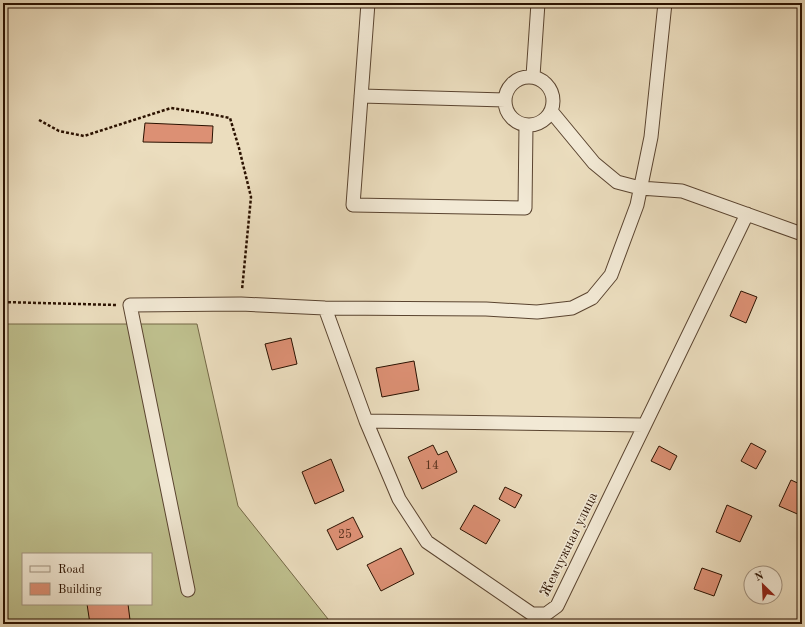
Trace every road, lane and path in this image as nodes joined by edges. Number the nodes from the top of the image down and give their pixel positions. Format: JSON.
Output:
{"nodes":[{"id":1,"x":368,"y":3,"type":"edge"},
{"id":2,"x":538,"y":3,"type":"edge"},
{"id":3,"x":665,"y":3,"type":"edge"},
{"id":4,"x":533,"y":76,"type":"junction"},
{"id":5,"x":361,"y":96,"type":"junction"},
{"id":6,"x":505,"y":100,"type":"junction"},
{"id":7,"x":551,"y":111,"type":"junction"},
{"id":8,"x":39,"y":120,"type":"dead end"},
{"id":9,"x":526,"y":125,"type":"junction"},
{"id":10,"x":640,"y":188,"type":"junction"},
{"id":11,"x":747,"y":214,"type":"junction"},
{"id":12,"x":802,"y":234,"type":"edge"},
{"id":13,"x":3,"y":302,"type":"edge"},
{"id":14,"x":241,"y":304,"type":"junction"},
{"id":15,"x":130,"y":305,"type":"junction"},
{"id":16,"x":325,"y":308,"type":"junction"},
{"id":17,"x":366,"y":421,"type":"junction"},
{"id":18,"x":644,"y":425,"type":"junction"},
{"id":19,"x":188,"y":590,"type":"dead end"}],
"edges":[{"from":1,"to":5,"type":"street"},
{"from":2,"to":4,"type":"street"},
{"from":3,"to":10,"type":"street"},
{"from":4,"to":6,"type":"street"},
{"from":4,"to":7,"type":"street"},
{"from":5,"to":6,"type":"street"},
{"from":5,"to":9,"type":"street"},
{"from":6,"to":9,"type":"street"},
{"from":7,"to":9,"type":"street"},
{"from":7,"to":10,"type":"street"},
{"from":8,"to":14,"type":"path"},
{"from":10,"to":11,"type":"street"},
{"from":10,"to":16,"type":"street"},
{"from":11,"to":12,"type":"street"},
{"from":11,"to":18,"type":"street","name":"Жемчужная улица"},
{"from":13,"to":15,"type":"path"},
{"from":14,"to":15,"type":"street"},
{"from":14,"to":16,"type":"street"},
{"from":15,"to":19,"type":"street"},
{"from":16,"to":17,"type":"street","name":"Жемчужная улица"},
{"from":17,"to":18,"type":"street"},
{"from":17,"to":18,"type":"street","name":"Жемчужная улица"}]}
